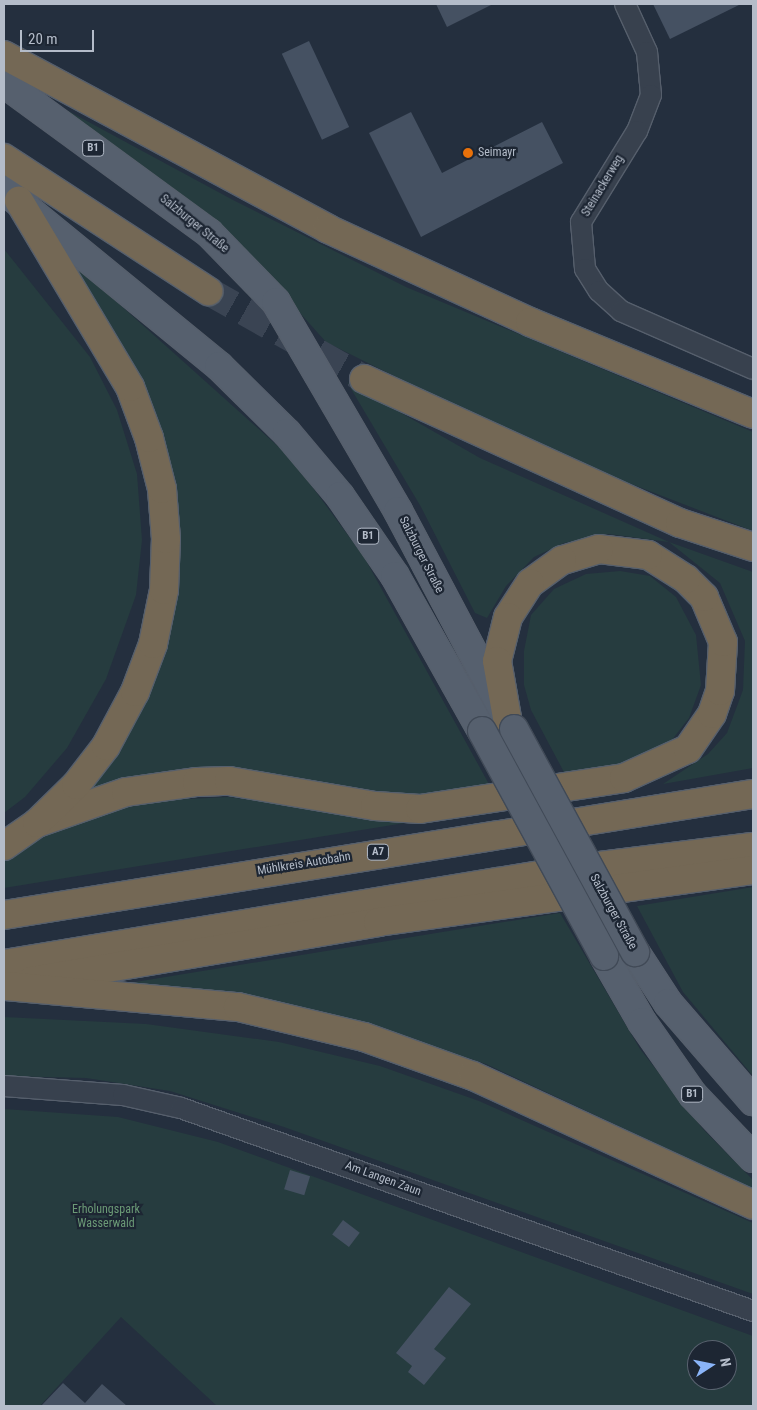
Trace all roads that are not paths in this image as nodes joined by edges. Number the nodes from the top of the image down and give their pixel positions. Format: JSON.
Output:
{"nodes":[{"id":1,"x":625,"y":4,"type":"edge"},
{"id":2,"x":4,"y":55,"type":"edge"},
{"id":3,"x":4,"y":83,"type":"edge"},
{"id":4,"x":4,"y":158,"type":"edge"},
{"id":5,"x":11,"y":196,"type":"edge"},
{"id":6,"x":208,"y":291,"type":"tunnel mouth"},
{"id":7,"x":753,"y":369,"type":"edge"},
{"id":8,"x":364,"y":379,"type":"tunnel mouth"},
{"id":9,"x":753,"y":414,"type":"edge"},
{"id":10,"x":753,"y":547,"type":"edge"},
{"id":11,"x":511,"y":723,"type":"junction"},
{"id":12,"x":753,"y":794,"type":"edge"},
{"id":13,"x":37,"y":822,"type":"junction"},
{"id":14,"x":4,"y":846,"type":"edge"},
{"id":15,"x":753,"y":847,"type":"edge"},
{"id":16,"x":753,"y":870,"type":"edge"},
{"id":17,"x":4,"y":915,"type":"edge"},
{"id":18,"x":5,"y":979,"type":"edge"},
{"id":19,"x":4,"y":1086,"type":"edge"},
{"id":20,"x":753,"y":1101,"type":"edge"},
{"id":21,"x":753,"y":1158,"type":"edge"},
{"id":22,"x":753,"y":1205,"type":"edge"},
{"id":23,"x":753,"y":1311,"type":"edge"}],
"edges":[{"from":1,"to":7,"type":"street","name":"Steinackerweg"},
{"from":2,"to":9,"type":"highway"},
{"from":3,"to":11,"type":"main road","name":"Salzburger Straße","number":"B1"},
{"from":4,"to":6,"type":"highway"},
{"from":5,"to":13,"type":"highway"},
{"from":5,"to":21,"type":"main road","number":"B1","bridge":true},
{"from":8,"to":10,"type":"highway"},
{"from":11,"to":13,"type":"highway"},
{"from":11,"to":20,"type":"main road","name":"Salzburger Straße","number":"B1","bridge":true},
{"from":12,"to":17,"type":"highway","name":"Mühlkreis Autobahn","number":"A7"},
{"from":13,"to":14,"type":"highway"},
{"from":15,"to":18,"type":"highway"},
{"from":16,"to":18,"type":"highway"},
{"from":18,"to":22,"type":"highway"},
{"from":19,"to":23,"type":"street","name":"Am Langen Zaun"}]}
